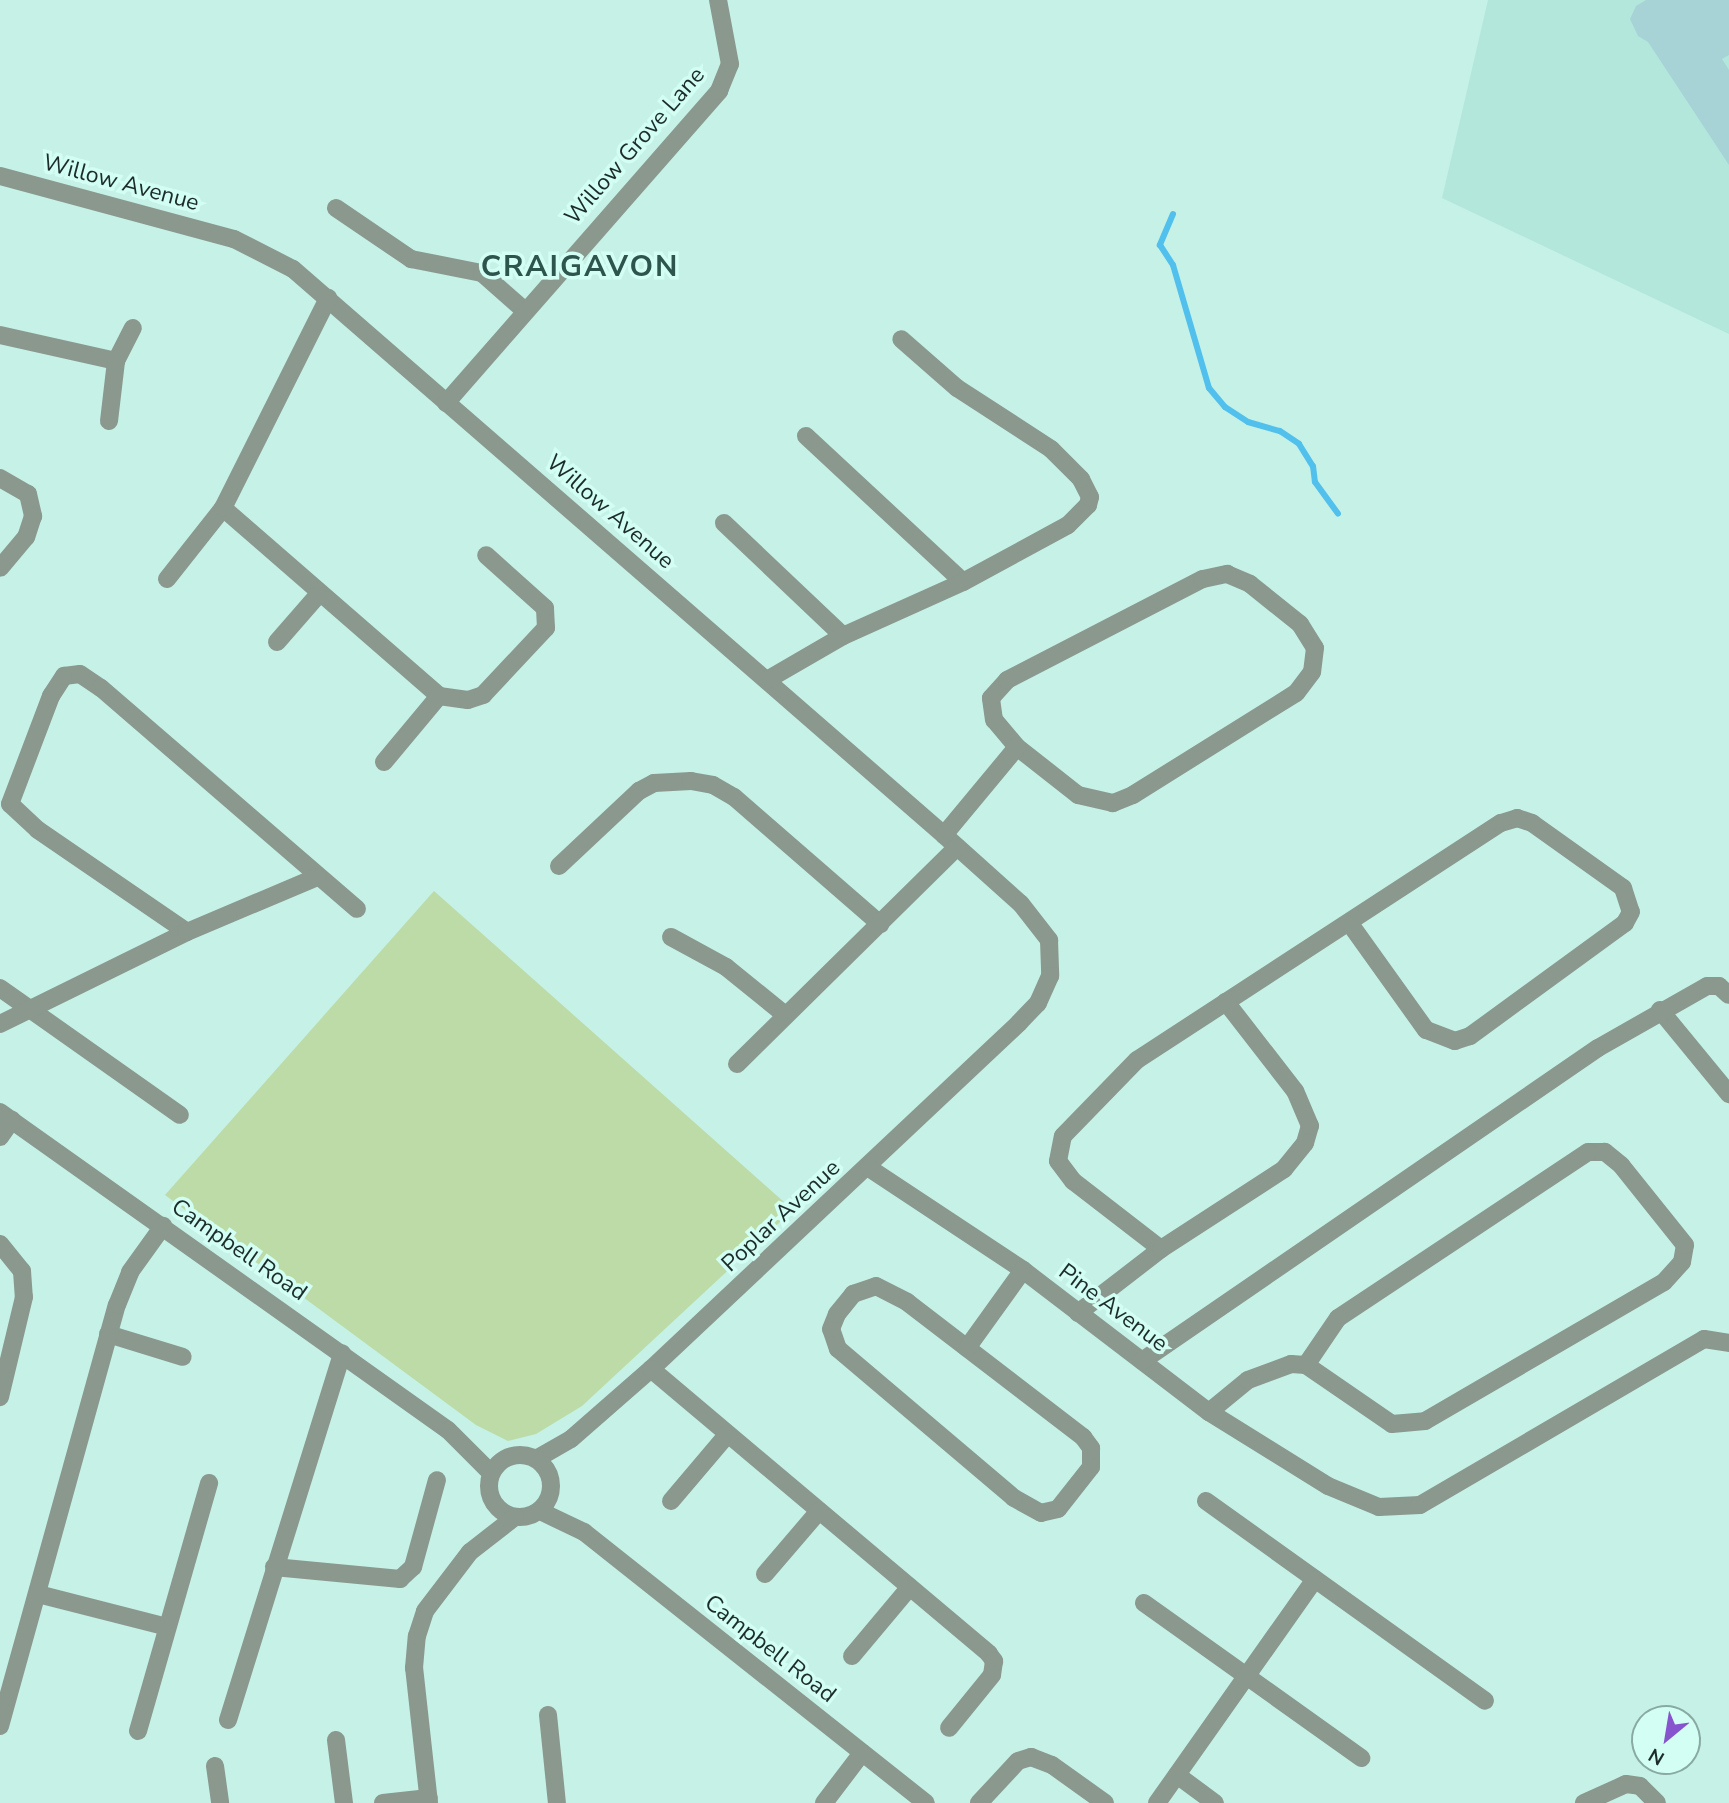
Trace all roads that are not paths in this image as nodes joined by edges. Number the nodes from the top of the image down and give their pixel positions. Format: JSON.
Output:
{"nodes":[{"id":1,"x":718,"y":0,"type":"edge"},
{"id":2,"x":0,"y":176,"type":"edge"},
{"id":3,"x":336,"y":208,"type":"dead end"},
{"id":4,"x":328,"y":298,"type":"junction"},
{"id":5,"x":524,"y":310,"type":"junction"},
{"id":6,"x":133,"y":328,"type":"dead end"},
{"id":7,"x":0,"y":335,"type":"edge"},
{"id":8,"x":901,"y":339,"type":"dead end"},
{"id":9,"x":116,"y":362,"type":"junction"},
{"id":10,"x":446,"y":403,"type":"junction"},
{"id":11,"x":109,"y":421,"type":"dead end"},
{"id":12,"x":806,"y":436,"type":"dead end"},
{"id":13,"x":0,"y":478,"type":"edge"},
{"id":14,"x":223,"y":508,"type":"junction"},
{"id":15,"x":724,"y":523,"type":"dead end"},
{"id":16,"x":486,"y":555,"type":"dead end"},
{"id":17,"x":0,"y":568,"type":"edge"},
{"id":18,"x":167,"y":579,"type":"dead end"},
{"id":19,"x":962,"y":582,"type":"junction"},
{"id":20,"x":318,"y":595,"type":"junction"},
{"id":21,"x":843,"y":636,"type":"junction"},
{"id":22,"x":277,"y":642,"type":"dead end"},
{"id":23,"x":767,"y":680,"type":"junction"},
{"id":24,"x":439,"y":696,"type":"junction"},
{"id":25,"x":1017,"y":747,"type":"junction"},
{"id":26,"x":384,"y":762,"type":"dead end"},
{"id":27,"x":951,"y":841,"type":"junction"},
{"id":28,"x":559,"y":866,"type":"dead end"},
{"id":29,"x":317,"y":877,"type":"junction"},
{"id":30,"x":358,"y":909,"type":"dead end"},
{"id":31,"x":880,"y":924,"type":"junction"},
{"id":32,"x":1350,"y":924,"type":"junction"},
{"id":33,"x":187,"y":932,"type":"junction"},
{"id":34,"x":671,"y":937,"type":"dead end"},
{"id":35,"x":0,"y":988,"type":"edge"},
{"id":36,"x":1729,"y":995,"type":"edge"},
{"id":37,"x":1226,"y":1002,"type":"junction"},
{"id":38,"x":29,"y":1007,"type":"junction"},
{"id":39,"x":1660,"y":1010,"type":"junction"},
{"id":40,"x":784,"y":1014,"type":"junction"},
{"id":41,"x":1019,"y":1023,"type":"joint"},
{"id":42,"x":0,"y":1024,"type":"edge"},
{"id":43,"x":737,"y":1064,"type":"dead end"},
{"id":44,"x":1729,"y":1094,"type":"edge"},
{"id":45,"x":180,"y":1115,"type":"dead end"},
{"id":46,"x":6,"y":1116,"type":"edge"},
{"id":47,"x":0,"y":1137,"type":"edge"},
{"id":48,"x":869,"y":1168,"type":"junction"},
{"id":49,"x":163,"y":1226,"type":"junction"},
{"id":50,"x":0,"y":1244,"type":"edge"},
{"id":51,"x":1161,"y":1249,"type":"junction"},
{"id":52,"x":1023,"y":1270,"type":"junction"},
{"id":53,"x":1078,"y":1313,"type":"junction"},
{"id":54,"x":108,"y":1334,"type":"junction"},
{"id":55,"x":1729,"y":1343,"type":"edge"},
{"id":56,"x":967,"y":1348,"type":"junction"},
{"id":57,"x":342,"y":1353,"type":"junction"},
{"id":58,"x":183,"y":1357,"type":"dead end"},
{"id":59,"x":1142,"y":1361,"type":"junction"},
{"id":60,"x":1306,"y":1365,"type":"junction"},
{"id":61,"x":651,"y":1369,"type":"junction"},
{"id":62,"x":0,"y":1397,"type":"edge"},
{"id":63,"x":1209,"y":1412,"type":"junction"},
{"id":64,"x":727,"y":1434,"type":"junction"},
{"id":65,"x":571,"y":1439,"type":"junction"},
{"id":66,"x":536,"y":1459,"type":"junction"},
{"id":67,"x":497,"y":1467,"type":"junction"},
{"id":68,"x":437,"y":1480,"type":"dead end"},
{"id":69,"x":209,"y":1483,"type":"dead end"},
{"id":70,"x":551,"y":1484,"type":"junction"},
{"id":71,"x":671,"y":1500,"type":"dead end"},
{"id":72,"x":1206,"y":1501,"type":"dead end"},
{"id":73,"x":494,"y":1504,"type":"junction"},
{"id":74,"x":540,"y":1511,"type":"junction"},
{"id":75,"x":819,"y":1511,"type":"junction"},
{"id":76,"x":515,"y":1517,"type":"junction"},
{"id":77,"x":584,"y":1532,"type":"junction"},
{"id":78,"x":470,"y":1552,"type":"junction"},
{"id":79,"x":274,"y":1567,"type":"junction"},
{"id":80,"x":765,"y":1574,"type":"dead end"},
{"id":81,"x":1315,"y":1579,"type":"junction"},
{"id":82,"x":910,"y":1587,"type":"junction"},
{"id":83,"x":38,"y":1594,"type":"junction"},
{"id":84,"x":1144,"y":1603,"type":"dead end"},
{"id":85,"x":167,"y":1627,"type":"junction"},
{"id":86,"x":852,"y":1656,"type":"dead end"},
{"id":87,"x":1245,"y":1678,"type":"junction"},
{"id":88,"x":1485,"y":1701,"type":"dead end"},
{"id":89,"x":548,"y":1715,"type":"dead end"},
{"id":90,"x":228,"y":1720,"type":"dead end"},
{"id":91,"x":0,"y":1727,"type":"edge"},
{"id":92,"x":949,"y":1728,"type":"dead end"},
{"id":93,"x":138,"y":1731,"type":"dead end"},
{"id":94,"x":336,"y":1740,"type":"dead end"},
{"id":95,"x":862,"y":1753,"type":"junction"},
{"id":96,"x":1361,"y":1758,"type":"dead end"},
{"id":97,"x":215,"y":1766,"type":"dead end"},
{"id":98,"x":1177,"y":1775,"type":"junction"},
{"id":99,"x":429,"y":1800,"type":"edge"},
{"id":100,"x":220,"y":1803,"type":"edge"},
{"id":101,"x":344,"y":1803,"type":"edge"},
{"id":102,"x":383,"y":1803,"type":"edge"},
{"id":103,"x":557,"y":1803,"type":"edge"},
{"id":104,"x":824,"y":1803,"type":"edge"},
{"id":105,"x":926,"y":1803,"type":"edge"},
{"id":106,"x":979,"y":1803,"type":"edge"},
{"id":107,"x":1105,"y":1803,"type":"edge"},
{"id":108,"x":1157,"y":1803,"type":"edge"},
{"id":109,"x":1215,"y":1803,"type":"edge"},
{"id":110,"x":1584,"y":1803,"type":"edge"},
{"id":111,"x":1657,"y":1803,"type":"edge"}],
"edges":[{"from":1,"to":5,"type":"street","name":"Willow Grove Lane"},
{"from":2,"to":4,"type":"street","name":"Willow Avenue"},
{"from":3,"to":5,"type":"street"},
{"from":4,"to":10,"type":"street","name":"Willow Avenue"},
{"from":4,"to":14,"type":"street"},
{"from":5,"to":10,"type":"street","name":"Willow Grove Lane"},
{"from":6,"to":9,"type":"street"},
{"from":7,"to":9,"type":"street"},
{"from":8,"to":19,"type":"street"},
{"from":9,"to":11,"type":"street"},
{"from":10,"to":23,"type":"street","name":"Willow Avenue"},
{"from":12,"to":19,"type":"street"},
{"from":13,"to":17,"type":"street"},
{"from":14,"to":18,"type":"street"},
{"from":14,"to":20,"type":"street"},
{"from":15,"to":21,"type":"street"},
{"from":16,"to":24,"type":"street"},
{"from":19,"to":21,"type":"street"},
{"from":20,"to":22,"type":"street"},
{"from":20,"to":24,"type":"street"},
{"from":21,"to":23,"type":"street"},
{"from":23,"to":27,"type":"street","name":"Willow Avenue"},
{"from":24,"to":26,"type":"street"},
{"from":25,"to":25,"type":"street"},
{"from":25,"to":27,"type":"street"},
{"from":27,"to":31,"type":"street"},
{"from":27,"to":41,"type":"street","name":"Willow Avenue"},
{"from":28,"to":31,"type":"street"},
{"from":29,"to":30,"type":"street"},
{"from":29,"to":33,"type":"street"},
{"from":29,"to":33,"type":"street"},
{"from":31,"to":40,"type":"street"},
{"from":32,"to":32,"type":"street"},
{"from":32,"to":37,"type":"street"},
{"from":33,"to":38,"type":"street"},
{"from":34,"to":40,"type":"street"},
{"from":35,"to":38,"type":"street"},
{"from":36,"to":39,"type":"street"},
{"from":37,"to":51,"type":"street"},
{"from":37,"to":51,"type":"street"},
{"from":38,"to":42,"type":"street"},
{"from":38,"to":45,"type":"street"},
{"from":39,"to":44,"type":"street"},
{"from":39,"to":59,"type":"street"},
{"from":40,"to":43,"type":"street"},
{"from":41,"to":48,"type":"street","name":"Poplar Avenue"},
{"from":46,"to":47,"type":"street"},
{"from":46,"to":49,"type":"street","name":"Campbell Road"},
{"from":48,"to":52,"type":"street","name":"Pine Avenue"},
{"from":48,"to":61,"type":"street","name":"Poplar Avenue"},
{"from":49,"to":54,"type":"street"},
{"from":49,"to":57,"type":"street","name":"Campbell Road"},
{"from":50,"to":62,"type":"street"},
{"from":51,"to":53,"type":"street"},
{"from":52,"to":53,"type":"street","name":"Pine Avenue"},
{"from":52,"to":56,"type":"street"},
{"from":53,"to":59,"type":"street","name":"Pine Avenue"},
{"from":54,"to":58,"type":"street"},
{"from":54,"to":83,"type":"street"},
{"from":55,"to":63,"type":"street","name":"Pine Avenue"},
{"from":56,"to":56,"type":"street"},
{"from":57,"to":67,"type":"street","name":"Campbell Road"},
{"from":57,"to":79,"type":"street"},
{"from":59,"to":63,"type":"street","name":"Pine Avenue"},
{"from":60,"to":60,"type":"street"},
{"from":60,"to":63,"type":"street"},
{"from":61,"to":64,"type":"street"},
{"from":61,"to":65,"type":"street","name":"Poplar Avenue"},
{"from":64,"to":71,"type":"street"},
{"from":64,"to":75,"type":"street"},
{"from":65,"to":66,"type":"street","name":"Poplar Avenue"},
{"from":65,"to":70,"type":"street","name":"Poplar Avenue"},
{"from":66,"to":67,"type":"street"},
{"from":66,"to":70,"type":"street"},
{"from":67,"to":73,"type":"street"},
{"from":68,"to":79,"type":"street"},
{"from":69,"to":85,"type":"street"},
{"from":70,"to":74,"type":"street"},
{"from":70,"to":77,"type":"street","name":"Campbell Road"},
{"from":72,"to":81,"type":"street"},
{"from":73,"to":76,"type":"street"},
{"from":73,"to":78,"type":"street"},
{"from":74,"to":76,"type":"street"},
{"from":74,"to":77,"type":"street","name":"Campbell Road"},
{"from":75,"to":80,"type":"street"},
{"from":75,"to":82,"type":"street"},
{"from":76,"to":78,"type":"street"},
{"from":77,"to":95,"type":"street","name":"Campbell Road"},
{"from":78,"to":99,"type":"street"},
{"from":79,"to":90,"type":"street"},
{"from":81,"to":87,"type":"street"},
{"from":81,"to":88,"type":"street"},
{"from":82,"to":86,"type":"street"},
{"from":82,"to":92,"type":"street"},
{"from":83,"to":85,"type":"street"},
{"from":83,"to":91,"type":"street"},
{"from":84,"to":87,"type":"street"},
{"from":85,"to":93,"type":"street"},
{"from":87,"to":96,"type":"street"},
{"from":87,"to":98,"type":"street"},
{"from":89,"to":103,"type":"street"},
{"from":94,"to":101,"type":"street"},
{"from":95,"to":104,"type":"street"},
{"from":95,"to":105,"type":"street","name":"Campbell Road"},
{"from":97,"to":100,"type":"street"},
{"from":98,"to":108,"type":"street"},
{"from":98,"to":109,"type":"street"},
{"from":99,"to":102,"type":"street"},
{"from":106,"to":107,"type":"street"},
{"from":110,"to":111,"type":"street"}]}
